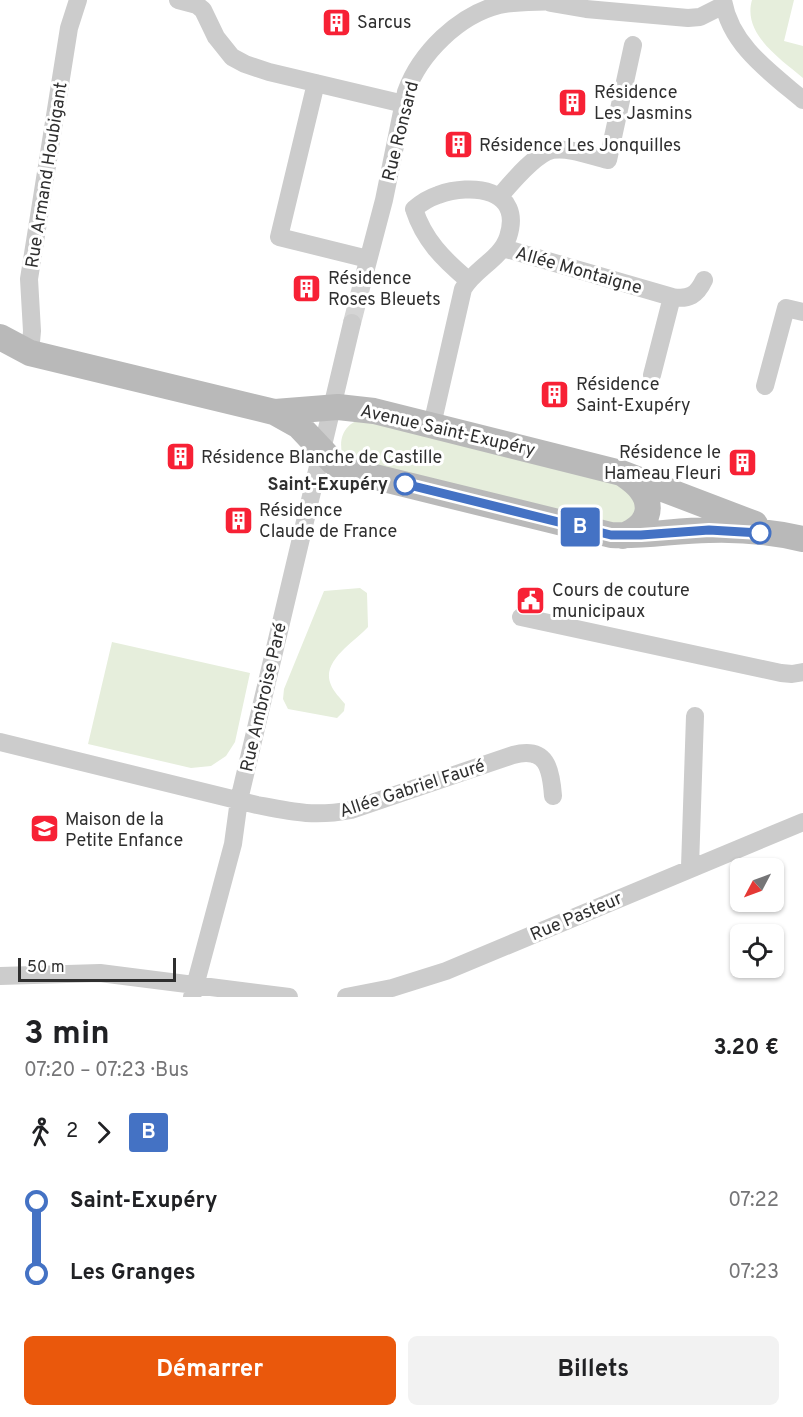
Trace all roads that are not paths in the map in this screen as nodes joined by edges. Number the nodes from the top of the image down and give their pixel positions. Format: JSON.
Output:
{"nodes":[{"id":1,"x":78,"y":0,"type":"edge"},
{"id":2,"x":178,"y":0,"type":"edge"},
{"id":3,"x":557,"y":1,"type":"edge"},
{"id":4,"x":724,"y":2,"type":"edge"},
{"id":5,"x":633,"y":45,"type":"dead end"},
{"id":6,"x":316,"y":83,"type":"junction"},
{"id":7,"x":803,"y":100,"type":"edge"},
{"id":8,"x":404,"y":104,"type":"junction"},
{"id":9,"x":500,"y":196,"type":"junction"},
{"id":10,"x":384,"y":200,"type":"junction"},
{"id":11,"x":414,"y":209,"type":"junction"},
{"id":12,"x":503,"y":248,"type":"junction"},
{"id":13,"x":468,"y":280,"type":"junction"},
{"id":14,"x":704,"y":280,"type":"dead end"},
{"id":15,"x":672,"y":297,"type":"junction"},
{"id":16,"x":803,"y":312,"type":"edge"},
{"id":17,"x":352,"y":323,"type":"tunnel mouth"},
{"id":18,"x":0,"y":337,"type":"edge"},
{"id":19,"x":30,"y":352,"type":"junction"},
{"id":20,"x":0,"y":357,"type":"edge"},
{"id":21,"x":652,"y":375,"type":"dead end"},
{"id":22,"x":765,"y":386,"type":"dead end"},
{"id":23,"x":331,"y":408,"type":"junction"},
{"id":24,"x":274,"y":412,"type":"junction"},
{"id":25,"x":432,"y":425,"type":"junction"},
{"id":26,"x":322,"y":451,"type":"junction"},
{"id":27,"x":621,"y":473,"type":"junction"},
{"id":28,"x":623,"y":536,"type":"junction"},
{"id":29,"x":800,"y":539,"type":"edge"},
{"id":30,"x":521,"y":617,"type":"dead end"},
{"id":31,"x":803,"y":672,"type":"edge"},
{"id":32,"x":694,"y":716,"type":"dead end"},
{"id":33,"x":0,"y":742,"type":"edge"},
{"id":34,"x":553,"y":796,"type":"dead end"},
{"id":35,"x":239,"y":800,"type":"junction"},
{"id":36,"x":803,"y":822,"type":"edge"},
{"id":37,"x":690,"y":867,"type":"junction"},
{"id":38,"x":0,"y":976,"type":"edge"},
{"id":39,"x":194,"y":991,"type":"edge"},
{"id":40,"x":289,"y":997,"type":"edge"},
{"id":41,"x":346,"y":997,"type":"edge"}],
"edges":[{"from":1,"to":19,"type":"street","name":"Rue Armand Houbigant"},
{"from":2,"to":6,"type":"street"},
{"from":3,"to":4,"type":"street","name":"Rue Ronsard"},
{"from":3,"to":8,"type":"street","name":"Rue Ronsard"},
{"from":4,"to":7,"type":"street"},
{"from":5,"to":9,"type":"street"},
{"from":6,"to":8,"type":"street"},
{"from":6,"to":10,"type":"street","name":"Rue Ronsard"},
{"from":8,"to":10,"type":"street","name":"Rue Ronsard"},
{"from":9,"to":11,"type":"street"},
{"from":9,"to":12,"type":"street"},
{"from":10,"to":11,"type":"street"},
{"from":11,"to":13,"type":"street"},
{"from":12,"to":13,"type":"street","name":"Allée Montaigne"},
{"from":12,"to":15,"type":"street","name":"Allée Montaigne"},
{"from":13,"to":25,"type":"street","name":"Allée Montaigne"},
{"from":14,"to":15,"type":"street"},
{"from":15,"to":21,"type":"street"},
{"from":16,"to":22,"type":"street"},
{"from":17,"to":23,"type":"street"},
{"from":18,"to":19,"type":"street","name":"Avenue Saint-Exupéry"},
{"from":19,"to":20,"type":"street","name":"Avenue Saint-Exupéry"},
{"from":19,"to":24,"type":"street","name":"Avenue Saint-Exupéry"},
{"from":23,"to":24,"type":"street","name":"Avenue Saint-Exupéry"},
{"from":23,"to":25,"type":"street","name":"Avenue Saint-Exupéry"},
{"from":23,"to":26,"type":"street","name":"Rue Ambroise Paré"},
{"from":24,"to":26,"type":"street","name":"Avenue Saint-Exupéry"},
{"from":25,"to":27,"type":"street","name":"Avenue Saint-Exupéry"},
{"from":26,"to":28,"type":"street","name":"Avenue Saint-Exupéry"},
{"from":26,"to":35,"type":"street","name":"Rue Ambroise Paré"},
{"from":27,"to":28,"type":"street","name":"Avenue Saint-Exupéry"},
{"from":27,"to":29,"type":"street","name":"Avenue Saint-Exupéry"},
{"from":28,"to":29,"type":"street","name":"Avenue Saint-Exupéry"},
{"from":30,"to":31,"type":"street"},
{"from":32,"to":37,"type":"street"},
{"from":33,"to":35,"type":"street"},
{"from":34,"to":35,"type":"street","name":"Allée Gabriel Fauré"},
{"from":35,"to":39,"type":"street","name":"Rue Ambroise Paré"},
{"from":36,"to":37,"type":"street","name":"Rue Pasteur"},
{"from":37,"to":41,"type":"street","name":"Rue Pasteur"},
{"from":38,"to":39,"type":"street"},
{"from":39,"to":40,"type":"street"}]}
